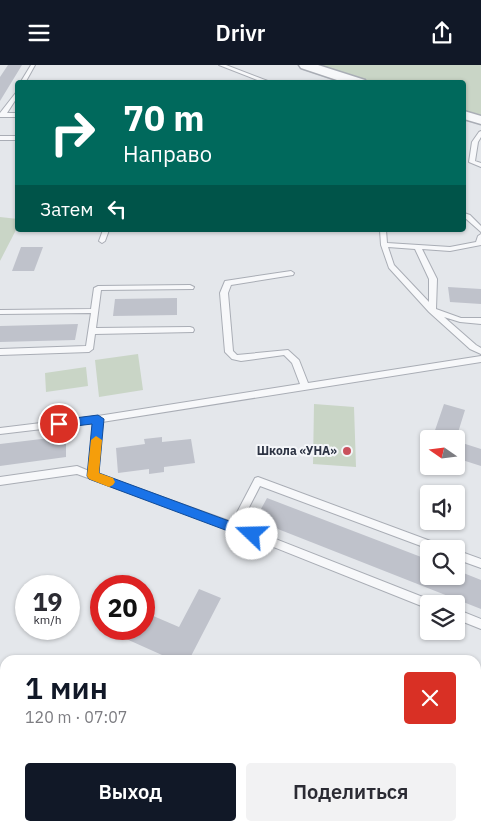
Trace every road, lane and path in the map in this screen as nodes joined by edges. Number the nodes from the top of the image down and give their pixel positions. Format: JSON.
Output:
{"nodes":[{"id":1,"x":33,"y":65,"type":"edge"},
{"id":2,"x":221,"y":65,"type":"edge"},
{"id":3,"x":304,"y":65,"type":"edge"},
{"id":4,"x":24,"y":80,"type":"edge"},
{"id":5,"x":263,"y":80,"type":"edge"},
{"id":6,"x":351,"y":80,"type":"edge"},
{"id":7,"x":15,"y":95,"type":"edge"},
{"id":8,"x":1,"y":115,"type":"edge"},
{"id":9,"x":15,"y":115,"type":"edge"},
{"id":10,"x":466,"y":116,"type":"edge"},
{"id":11,"x":481,"y":120,"type":"edge"},
{"id":12,"x":481,"y":133,"type":"edge"},
{"id":13,"x":0,"y":138,"type":"edge"},
{"id":14,"x":15,"y":138,"type":"edge"},
{"id":15,"x":481,"y":165,"type":"edge"},
{"id":16,"x":466,"y":216,"type":"edge"},
{"id":17,"x":481,"y":230,"type":"edge"},
{"id":18,"x":105,"y":232,"type":"edge"},
{"id":19,"x":383,"y":232,"type":"edge"},
{"id":20,"x":481,"y":236,"type":"edge"},
{"id":21,"x":102,"y":241,"type":"dead end"},
{"id":22,"x":384,"y":245,"type":"junction"},
{"id":23,"x":417,"y":247,"type":"junction"},
{"id":24,"x":291,"y":273,"type":"dead end"},
{"id":25,"x":190,"y":287,"type":"dead end"},
{"id":26,"x":432,"y":310,"type":"junction"},
{"id":27,"x":94,"y":311,"type":"junction"},
{"id":28,"x":0,"y":312,"type":"edge"},
{"id":29,"x":481,"y":321,"type":"edge"},
{"id":30,"x":190,"y":330,"type":"dead end"},
{"id":31,"x":92,"y":331,"type":"junction"},
{"id":32,"x":481,"y":351,"type":"edge"},
{"id":33,"x":0,"y":352,"type":"edge"},
{"id":34,"x":481,"y":359,"type":"edge"},
{"id":35,"x":305,"y":387,"type":"junction"},
{"id":36,"x":98,"y":419,"type":"junction"},
{"id":37,"x":0,"y":431,"type":"edge"},
{"id":38,"x":93,"y":476,"type":"junction"},
{"id":39,"x":0,"y":481,"type":"edge"},
{"id":40,"x":234,"y":527,"type":"junction"},
{"id":41,"x":420,"y":541,"type":"edge"},
{"id":42,"x":465,"y":557,"type":"edge"},
{"id":43,"x":481,"y":563,"type":"edge"},
{"id":44,"x":420,"y":600,"type":"edge"},
{"id":45,"x":465,"y":618,"type":"edge"},
{"id":46,"x":481,"y":624,"type":"edge"}],
"edges":[{"from":1,"to":4,"type":"lane"},
{"from":2,"to":5,"type":"lane"},
{"from":3,"to":6,"type":"street"},
{"from":7,"to":8,"type":"lane"},
{"from":8,"to":9,"type":"lane"},
{"from":10,"to":11,"type":"street"},
{"from":12,"to":15,"type":"lane"},
{"from":13,"to":14,"type":"lane"},
{"from":16,"to":17,"type":"lane"},
{"from":18,"to":21,"type":"lane"},
{"from":19,"to":22,"type":"lane"},
{"from":20,"to":23,"type":"lane"},
{"from":22,"to":23,"type":"lane"},
{"from":22,"to":26,"type":"lane"},
{"from":23,"to":26,"type":"lane"},
{"from":24,"to":35,"type":"lane"},
{"from":25,"to":27,"type":"lane"},
{"from":26,"to":29,"type":"lane"},
{"from":26,"to":32,"type":"lane"},
{"from":27,"to":28,"type":"lane"},
{"from":27,"to":31,"type":"lane"},
{"from":30,"to":31,"type":"lane"},
{"from":31,"to":33,"type":"lane"},
{"from":34,"to":35,"type":"lane"},
{"from":35,"to":36,"type":"lane"},
{"from":36,"to":37,"type":"lane"},
{"from":36,"to":38,"type":"lane"},
{"from":38,"to":39,"type":"lane"},
{"from":38,"to":40,"type":"lane"},
{"from":40,"to":41,"type":"lane"},
{"from":40,"to":44,"type":"lane"},
{"from":42,"to":43,"type":"lane"},
{"from":45,"to":46,"type":"lane"}]}
